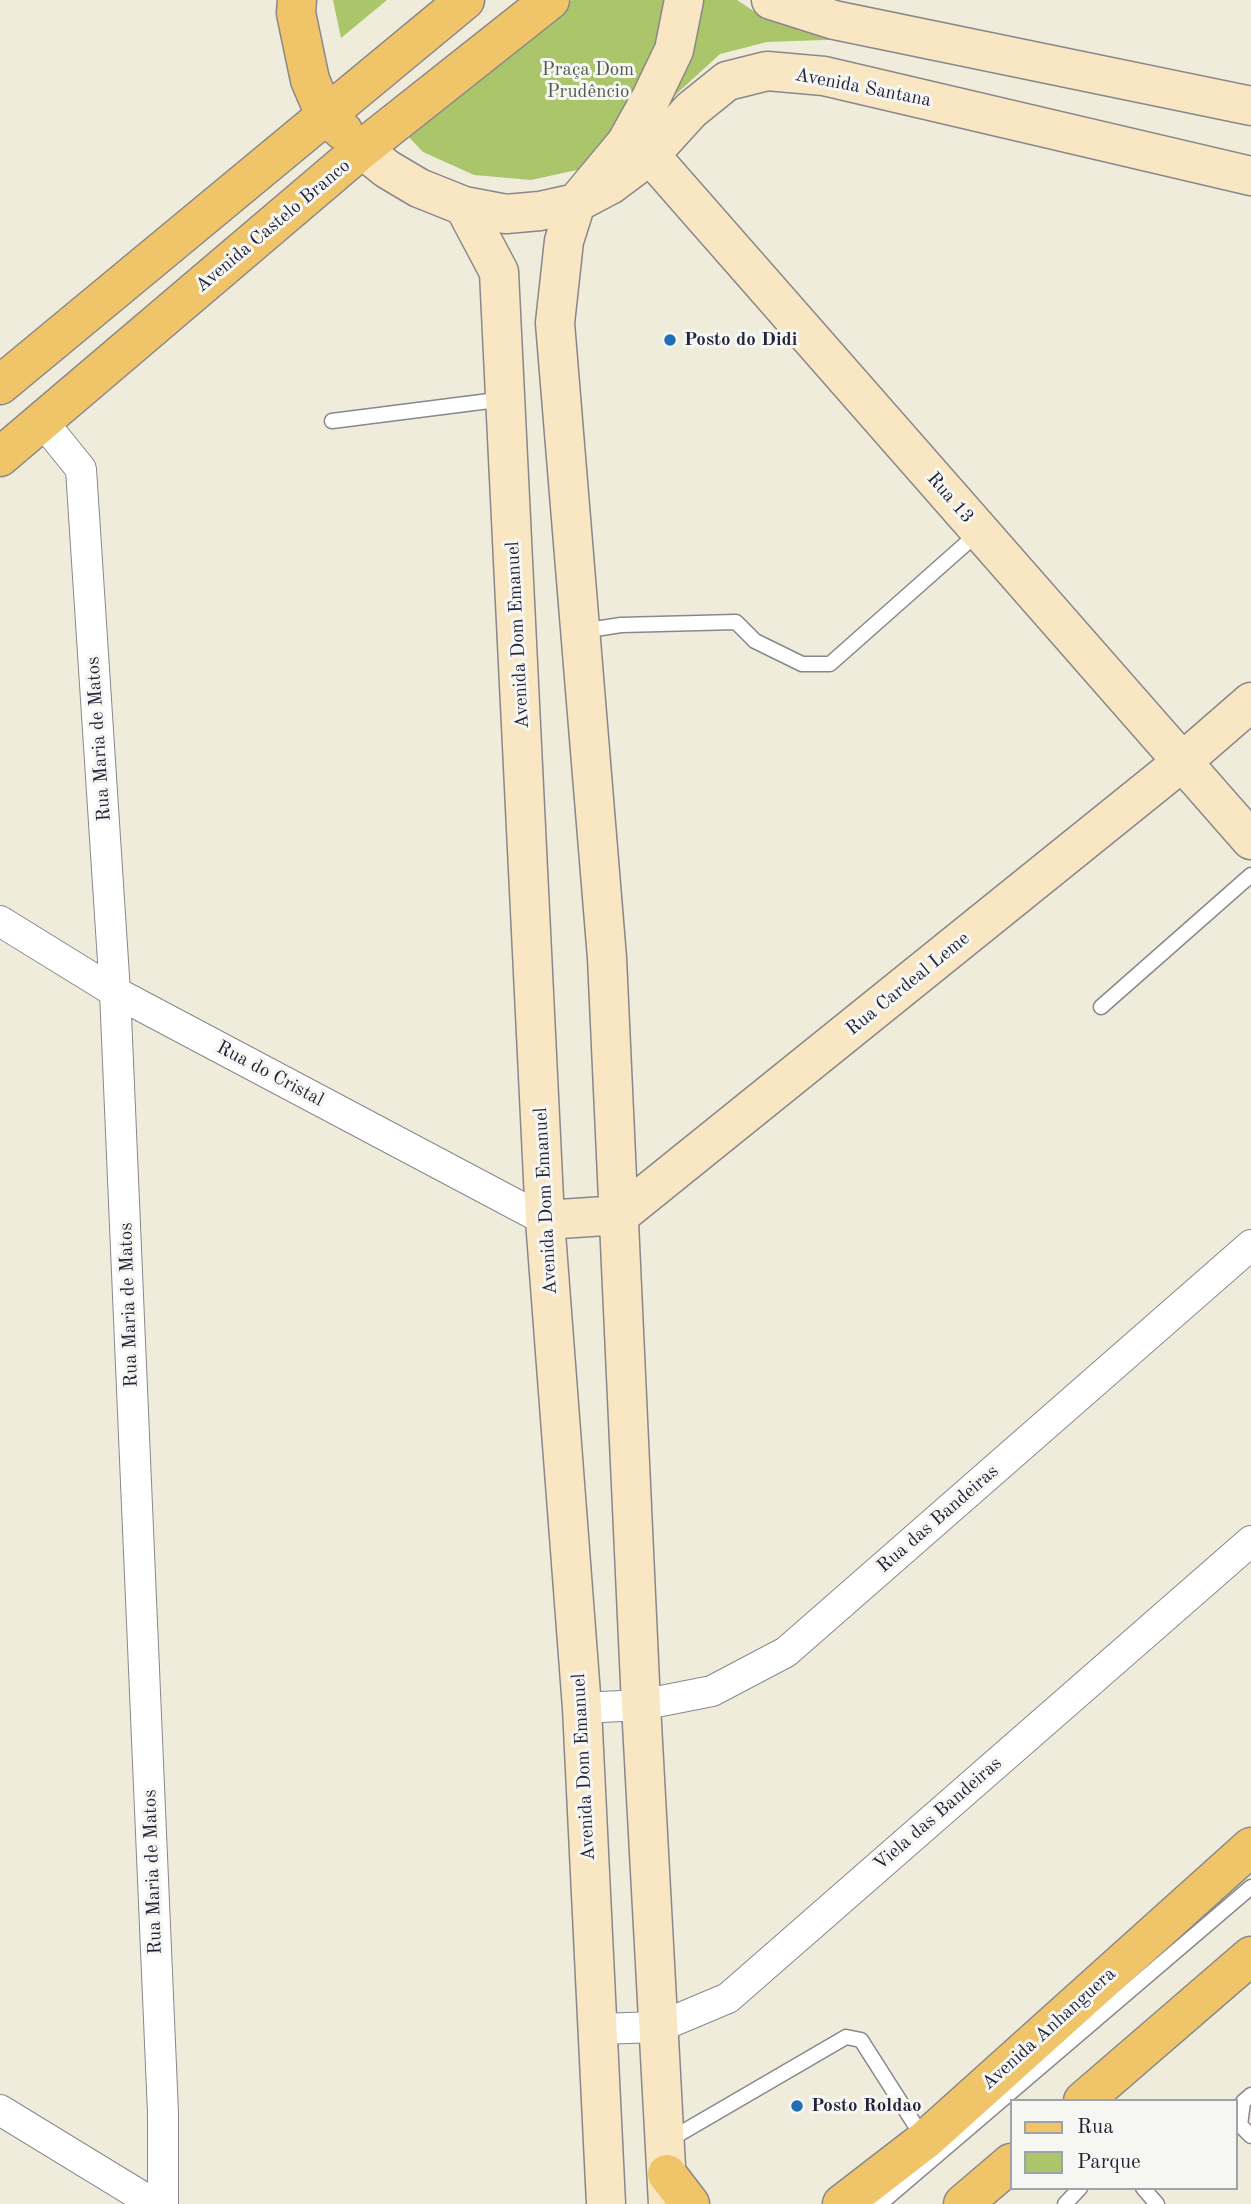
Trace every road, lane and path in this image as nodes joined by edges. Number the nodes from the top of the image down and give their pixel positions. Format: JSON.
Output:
{"nodes":[{"id":1,"x":297,"y":0,"type":"edge"},
{"id":2,"x":465,"y":0,"type":"edge"},
{"id":3,"x":550,"y":0,"type":"edge"},
{"id":4,"x":684,"y":0,"type":"edge"},
{"id":5,"x":771,"y":0,"type":"edge"},
{"id":6,"x":1251,"y":106,"type":"edge"},
{"id":7,"x":326,"y":115,"type":"junction"},
{"id":8,"x":362,"y":149,"type":"junction"},
{"id":9,"x":650,"y":155,"type":"junction"},
{"id":10,"x":1251,"y":176,"type":"edge"},
{"id":11,"x":576,"y":203,"type":"junction"},
{"id":12,"x":464,"y":206,"type":"junction"},
{"id":13,"x":0,"y":385,"type":"edge"},
{"id":14,"x":506,"y":399,"type":"junction"},
{"id":15,"x":42,"y":421,"type":"junction"},
{"id":16,"x":332,"y":421,"type":"dead end"},
{"id":17,"x":0,"y":457,"type":"edge"},
{"id":18,"x":980,"y":531,"type":"junction"},
{"id":19,"x":580,"y":631,"type":"junction"},
{"id":20,"x":1251,"y":702,"type":"edge"},
{"id":21,"x":1182,"y":762,"type":"junction"},
{"id":22,"x":1251,"y":840,"type":"edge"},
{"id":23,"x":1251,"y":875,"type":"edge"},
{"id":24,"x":0,"y":920,"type":"edge"},
{"id":25,"x":116,"y":992,"type":"junction"},
{"id":26,"x":1101,"y":1007,"type":"dead end"},
{"id":27,"x":620,"y":1215,"type":"junction"},
{"id":28,"x":545,"y":1220,"type":"junction"},
{"id":29,"x":1251,"y":1245,"type":"edge"},
{"id":30,"x":1251,"y":1541,"type":"edge"},
{"id":31,"x":641,"y":1704,"type":"junction"},
{"id":32,"x":582,"y":1708,"type":"junction"},
{"id":33,"x":1251,"y":1847,"type":"edge"},
{"id":34,"x":1251,"y":1887,"type":"edge"},
{"id":35,"x":1251,"y":1956,"type":"edge"},
{"id":36,"x":659,"y":2027,"type":"junction"},
{"id":37,"x":597,"y":2029,"type":"junction"},
{"id":38,"x":1251,"y":2095,"type":"edge"},
{"id":39,"x":1085,"y":2099,"type":"edge"},
{"id":40,"x":0,"y":2110,"type":"edge"},
{"id":41,"x":1251,"y":2136,"type":"edge"},
{"id":42,"x":925,"y":2140,"type":"junction"},
{"id":43,"x":1010,"y":2164,"type":"edge"},
{"id":44,"x":667,"y":2173,"type":"edge"},
{"id":45,"x":1078,"y":2190,"type":"edge"},
{"id":46,"x":1145,"y":2190,"type":"edge"},
{"id":47,"x":154,"y":2204,"type":"edge"},
{"id":48,"x":163,"y":2204,"type":"edge"},
{"id":49,"x":606,"y":2204,"type":"edge"},
{"id":50,"x":690,"y":2204,"type":"edge"},
{"id":51,"x":842,"y":2204,"type":"edge"},
{"id":52,"x":880,"y":2204,"type":"edge"},
{"id":53,"x":963,"y":2204,"type":"edge"},
{"id":54,"x":1065,"y":2204,"type":"edge"},
{"id":55,"x":1157,"y":2204,"type":"edge"}],
"edges":[{"from":1,"to":7,"type":"main road"},
{"from":2,"to":7,"type":"main road"},
{"from":3,"to":8,"type":"main road","name":"Avenida Castelo Branco"},
{"from":4,"to":11,"type":"main road"},
{"from":5,"to":6,"type":"main road"},
{"from":7,"to":8,"type":"main road"},
{"from":7,"to":13,"type":"main road"},
{"from":8,"to":12,"type":"main road","name":"Avenida Santana"},
{"from":8,"to":15,"type":"main road","name":"Avenida Castelo Branco"},
{"from":9,"to":10,"type":"main road","name":"Avenida Santana"},
{"from":9,"to":11,"type":"main road","name":"Avenida Santana"},
{"from":9,"to":18,"type":"main road","name":"Rua 13"},
{"from":11,"to":12,"type":"main road","name":"Avenida Santana"},
{"from":11,"to":19,"type":"main road"},
{"from":12,"to":14,"type":"main road","name":"Avenida Dom Emanuel"},
{"from":14,"to":16,"type":"lane"},
{"from":14,"to":28,"type":"main road","name":"Avenida Dom Emanuel"},
{"from":15,"to":17,"type":"main road","name":"Avenida Castelo Branco"},
{"from":15,"to":25,"type":"street","name":"Rua Maria de Matos"},
{"from":18,"to":19,"type":"lane"},
{"from":18,"to":21,"type":"main road","name":"Rua 13"},
{"from":19,"to":27,"type":"main road"},
{"from":20,"to":21,"type":"main road","name":"Rua Cardeal Leme"},
{"from":21,"to":22,"type":"main road","name":"Rua 13"},
{"from":21,"to":27,"type":"main road","name":"Rua Cardeal Leme"},
{"from":23,"to":26,"type":"lane"},
{"from":24,"to":25,"type":"street","name":"Rua do Cristal"},
{"from":25,"to":28,"type":"street","name":"Rua do Cristal"},
{"from":25,"to":48,"type":"street","name":"Rua Maria de Matos"},
{"from":27,"to":28,"type":"main road"},
{"from":27,"to":31,"type":"main road"},
{"from":28,"to":32,"type":"main road","name":"Avenida Dom Emanuel"},
{"from":29,"to":31,"type":"street","name":"Rua das Bandeiras"},
{"from":30,"to":36,"type":"street","name":"Viela das Bandeiras"},
{"from":31,"to":32,"type":"street","name":"Rua das Bandeiras"},
{"from":31,"to":36,"type":"main road"},
{"from":32,"to":37,"type":"main road","name":"Avenida Dom Emanuel"},
{"from":33,"to":42,"type":"main road","name":"Avenida Anhanguera"},
{"from":34,"to":52,"type":"lane"},
{"from":35,"to":39,"type":"main road"},
{"from":36,"to":37,"type":"street","name":"Viela das Bandeiras"},
{"from":36,"to":44,"type":"main road"},
{"from":37,"to":49,"type":"main road","name":"Avenida Dom Emanuel"},
{"from":38,"to":41,"type":"lane"},
{"from":40,"to":47,"type":"street"},
{"from":42,"to":44,"type":"lane"},
{"from":42,"to":51,"type":"main road","name":"Avenida Anhanguera"},
{"from":43,"to":53,"type":"main road"},
{"from":44,"to":50,"type":"main road"},
{"from":45,"to":54,"type":"lane"},
{"from":46,"to":55,"type":"lane"}]}
